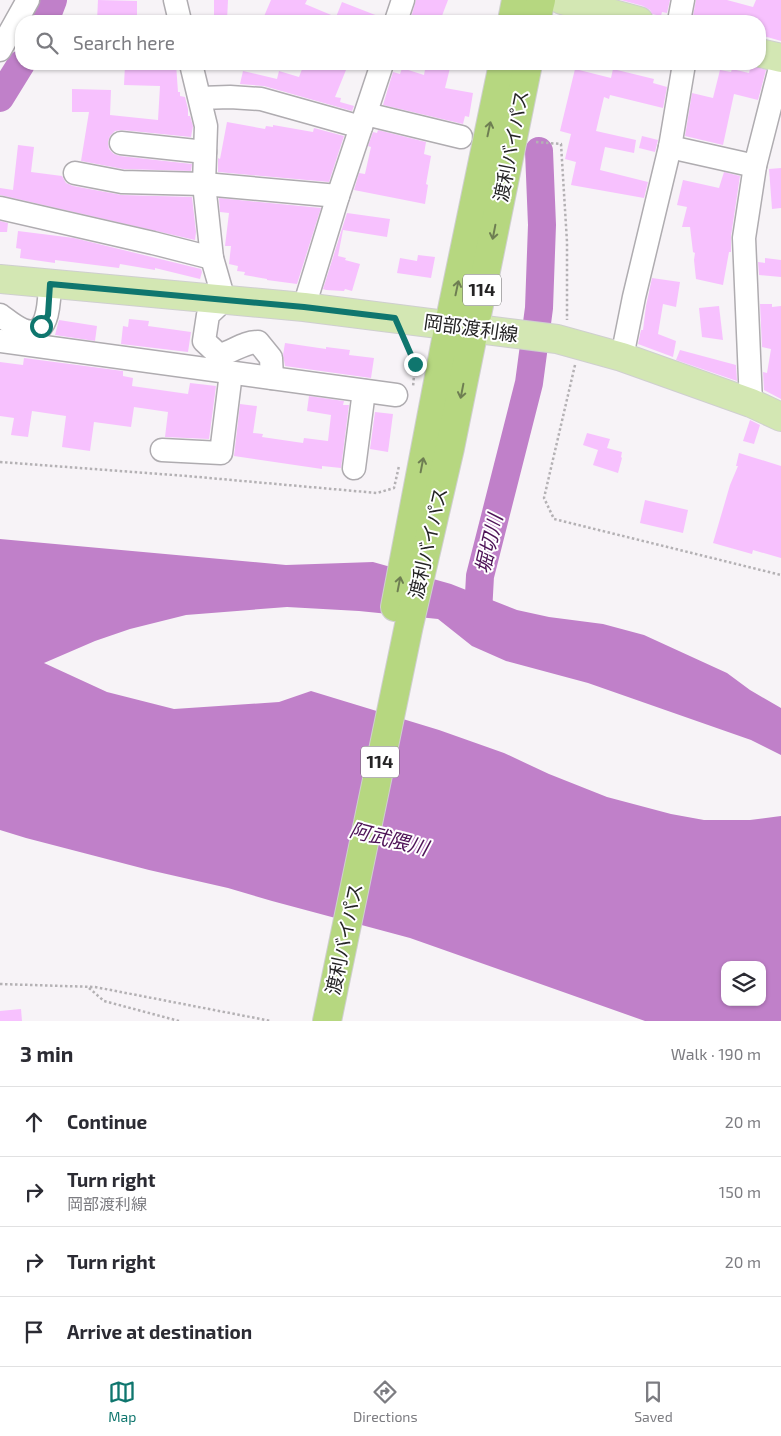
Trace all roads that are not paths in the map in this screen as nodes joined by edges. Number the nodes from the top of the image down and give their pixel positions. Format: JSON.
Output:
{"nodes":[{"id":1,"x":28,"y":0,"type":"edge"},
{"id":2,"x":175,"y":0,"type":"edge"},
{"id":3,"x":403,"y":0,"type":"edge"},
{"id":4,"x":516,"y":0,"type":"edge"},
{"id":5,"x":540,"y":0,"type":"edge"},
{"id":6,"x":562,"y":0,"type":"edge"},
{"id":7,"x":683,"y":0,"type":"edge"},
{"id":8,"x":20,"y":15,"type":"edge"},
{"id":9,"x":179,"y":15,"type":"edge"},
{"id":10,"x":398,"y":15,"type":"edge"},
{"id":11,"x":513,"y":15,"type":"edge"},
{"id":12,"x":537,"y":15,"type":"edge"},
{"id":13,"x":617,"y":15,"type":"edge"},
{"id":14,"x":680,"y":15,"type":"edge"},
{"id":15,"x":15,"y":23,"type":"edge"},
{"id":16,"x":0,"y":50,"type":"edge"},
{"id":17,"x":766,"y":54,"type":"edge"},
{"id":18,"x":781,"y":58,"type":"edge"},
{"id":19,"x":781,"y":64,"type":"edge"},
{"id":20,"x":193,"y":70,"type":"edge"},
{"id":21,"x":380,"y":70,"type":"edge"},
{"id":22,"x":502,"y":70,"type":"edge"},
{"id":23,"x":526,"y":70,"type":"edge"},
{"id":24,"x":683,"y":70,"type":"edge"},
{"id":25,"x":200,"y":98,"type":"junction"},
{"id":26,"x":363,"y":121,"type":"junction"},
{"id":27,"x":461,"y":137,"type":"dead end"},
{"id":28,"x":121,"y":143,"type":"dead end"},
{"id":29,"x":670,"y":147,"type":"junction"},
{"id":30,"x":205,"y":152,"type":"junction"},
{"id":31,"x":755,"y":166,"type":"junction"},
{"id":32,"x":75,"y":173,"type":"dead end"},
{"id":33,"x":204,"y":184,"type":"junction"},
{"id":34,"x":338,"y":196,"type":"junction"},
{"id":35,"x":0,"y":208,"type":"edge"},
{"id":36,"x":212,"y":258,"type":"junction"},
{"id":37,"x":0,"y":279,"type":"edge"},
{"id":38,"x":50,"y":284,"type":"junction"},
{"id":39,"x":224,"y":300,"type":"junction"},
{"id":40,"x":304,"y":307,"type":"junction"},
{"id":41,"x":0,"y":315,"type":"edge"},
{"id":42,"x":462,"y":326,"type":"junction"},
{"id":43,"x":0,"y":341,"type":"edge"},
{"id":44,"x":622,"y":357,"type":"junction"},
{"id":45,"x":231,"y":373,"type":"junction"},
{"id":46,"x":272,"y":378,"type":"junction"},
{"id":47,"x":364,"y":390,"type":"junction"},
{"id":48,"x":404,"y":393,"type":"road end"},
{"id":49,"x":750,"y":403,"type":"junction"},
{"id":50,"x":781,"y":417,"type":"edge"},
{"id":51,"x":162,"y":450,"type":"dead end"},
{"id":52,"x":354,"y":468,"type":"dead end"},
{"id":53,"x":319,"y":1015,"type":"edge"}],
"edges":[{"from":1,"to":8,"type":"street"},
{"from":2,"to":9,"type":"street"},
{"from":3,"to":10,"type":"street"},
{"from":4,"to":11,"type":"highway"},
{"from":5,"to":12,"type":"highway"},
{"from":6,"to":13,"type":"main road"},
{"from":7,"to":14,"type":"street"},
{"from":15,"to":16,"type":"street"},
{"from":17,"to":18,"type":"main road"},
{"from":19,"to":31,"type":"street"},
{"from":20,"to":25,"type":"street"},
{"from":21,"to":26,"type":"street"},
{"from":42,"to":22,"type":"highway","name":"渡利バイパス","number":"114","one_way":true},
{"from":23,"to":42,"type":"highway","name":"渡利バイパス","number":"114","one_way":true},
{"from":24,"to":29,"type":"street"},
{"from":25,"to":26,"type":"street"},
{"from":25,"to":30,"type":"street"},
{"from":26,"to":27,"type":"street"},
{"from":26,"to":34,"type":"street"},
{"from":28,"to":30,"type":"street"},
{"from":29,"to":31,"type":"street"},
{"from":29,"to":44,"type":"street"},
{"from":30,"to":33,"type":"street"},
{"from":31,"to":49,"type":"street"},
{"from":32,"to":33,"type":"street"},
{"from":33,"to":34,"type":"street"},
{"from":33,"to":36,"type":"street"},
{"from":34,"to":40,"type":"street"},
{"from":35,"to":36,"type":"street"},
{"from":36,"to":39,"type":"street"},
{"from":37,"to":38,"type":"main road","name":"岡部渡利線"},
{"from":38,"to":39,"type":"main road","name":"岡部渡利線"},
{"from":38,"to":41,"type":"street"},
{"from":39,"to":40,"type":"main road","name":"岡部渡利線"},
{"from":39,"to":46,"type":"street"},
{"from":40,"to":42,"type":"main road","name":"岡部渡利線"},
{"from":42,"to":44,"type":"main road","name":"岡部渡利線"},
{"from":42,"to":53,"type":"highway","name":"渡利バイパス","number":"114"},
{"from":43,"to":45,"type":"street"},
{"from":44,"to":49,"type":"main road","name":"岡部渡利線"},
{"from":45,"to":46,"type":"street"},
{"from":45,"to":51,"type":"street"},
{"from":46,"to":47,"type":"street"},
{"from":47,"to":48,"type":"street"},
{"from":47,"to":52,"type":"street"},
{"from":49,"to":50,"type":"main road","name":"岡部渡利線"}]}
